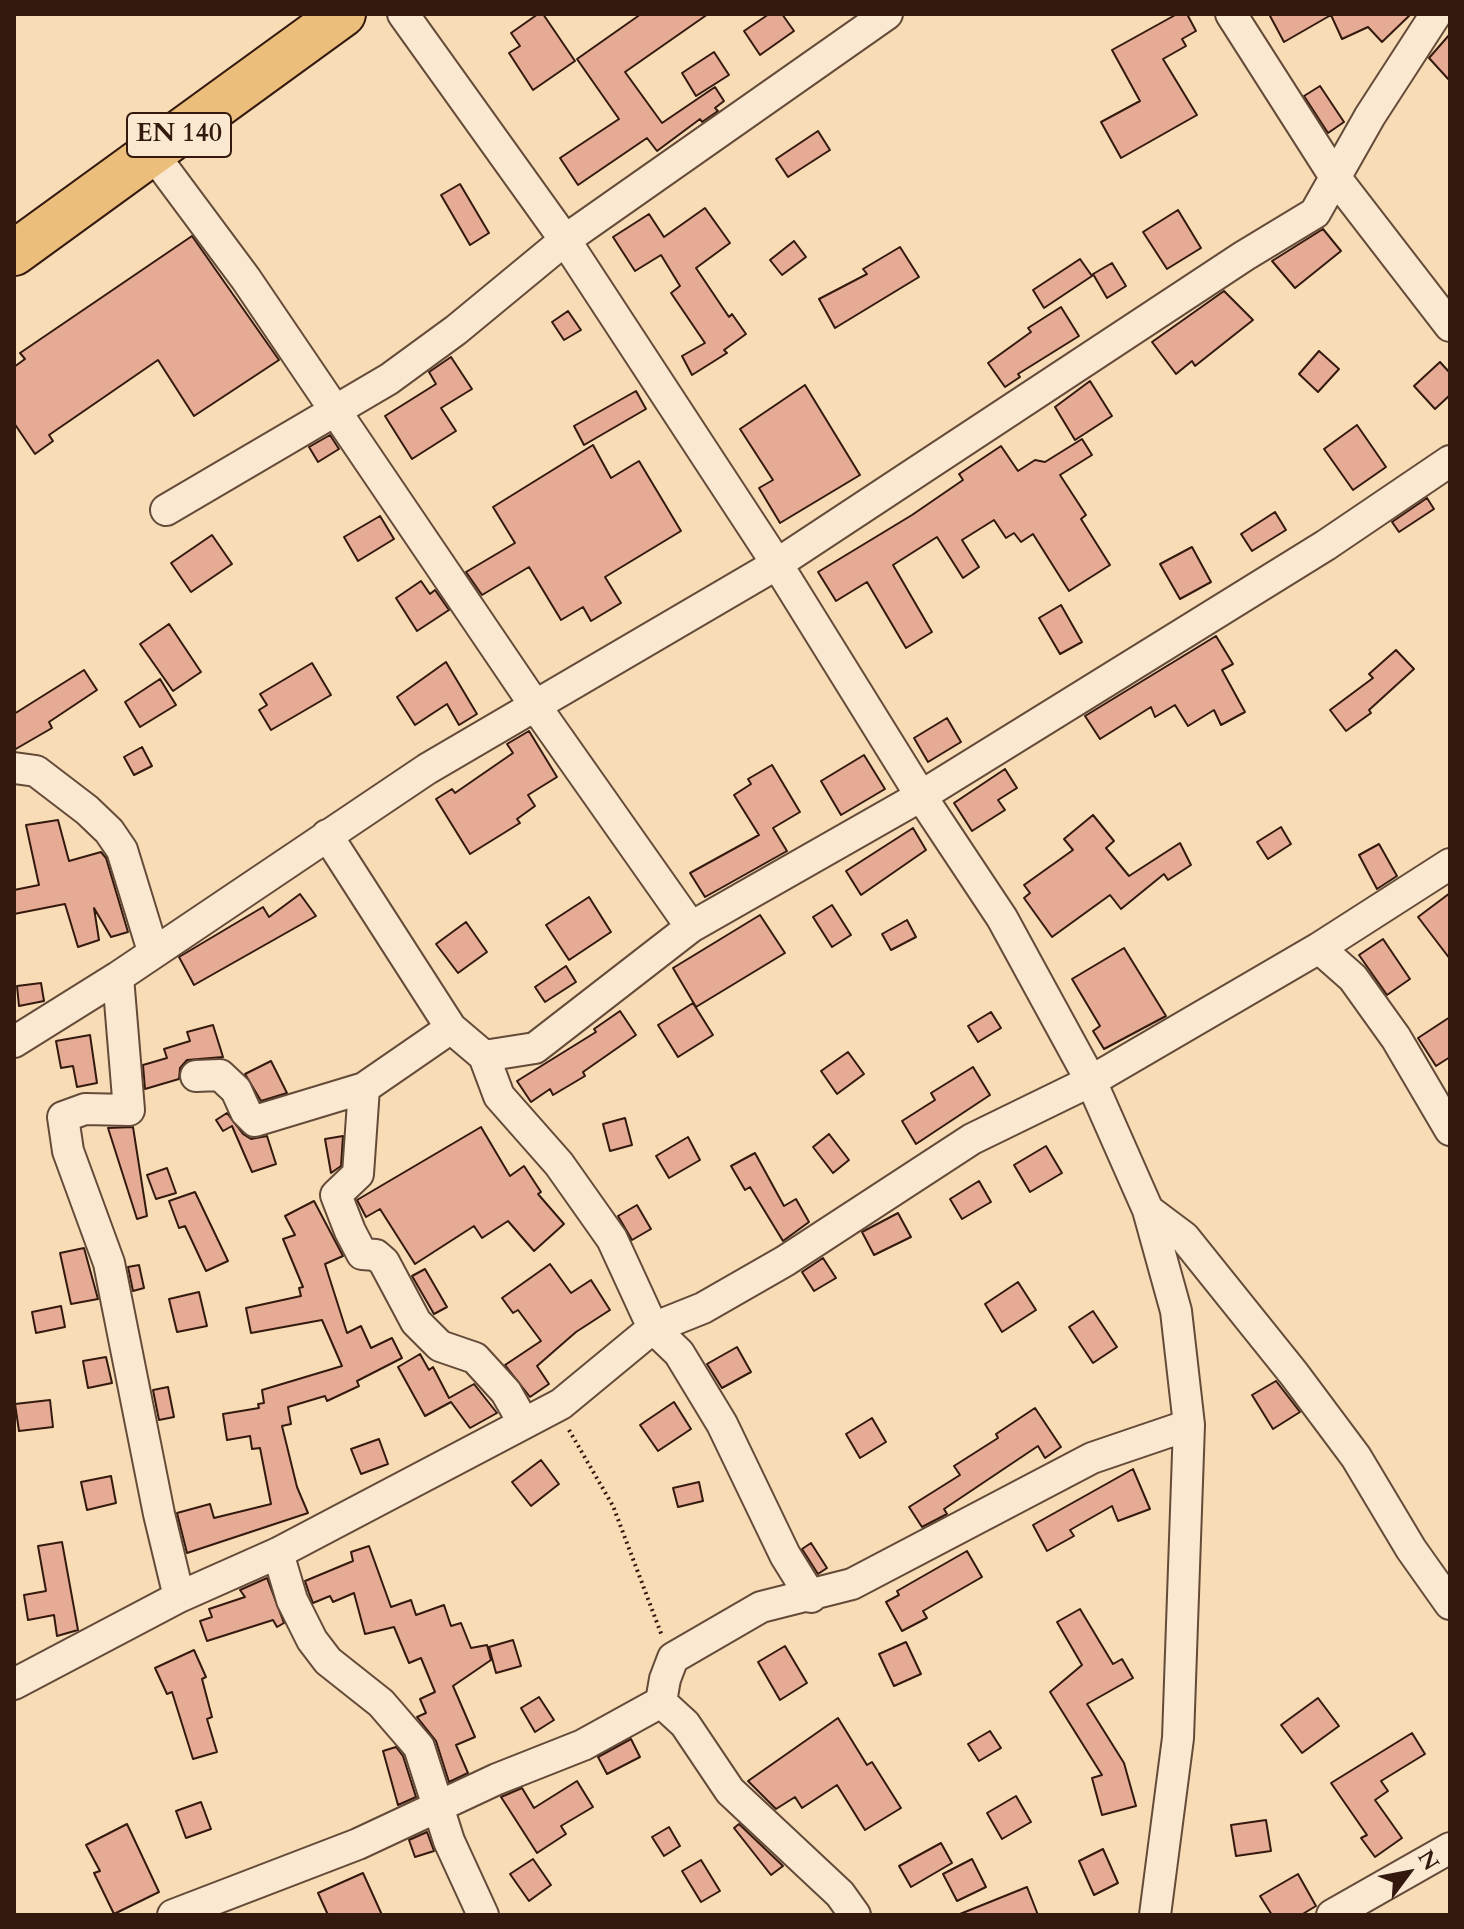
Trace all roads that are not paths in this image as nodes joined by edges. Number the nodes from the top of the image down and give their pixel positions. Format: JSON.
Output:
{"nodes":[{"id":1,"x":343,"y":14,"type":"edge"},
{"id":2,"x":403,"y":14,"type":"edge"},
{"id":3,"x":887,"y":14,"type":"edge"},
{"id":4,"x":1231,"y":14,"type":"edge"},
{"id":5,"x":1436,"y":14,"type":"edge"},
{"id":6,"x":153,"y":154,"type":"junction"},
{"id":7,"x":1335,"y":177,"type":"junction"},
{"id":8,"x":565,"y":240,"type":"junction"},
{"id":9,"x":14,"y":253,"type":"edge"},
{"id":10,"x":1450,"y":326,"type":"edge"},
{"id":11,"x":335,"y":409,"type":"junction"},
{"id":12,"x":1450,"y":461,"type":"edge"},
{"id":13,"x":166,"y":510,"type":"dead end"},
{"id":14,"x":777,"y":564,"type":"junction"},
{"id":15,"x":534,"y":704,"type":"junction"},
{"id":16,"x":14,"y":768,"type":"edge"},
{"id":17,"x":921,"y":796,"type":"junction"},
{"id":18,"x":327,"y":835,"type":"junction"},
{"id":19,"x":1450,"y":864,"type":"edge"},
{"id":20,"x":691,"y":927,"type":"junction"},
{"id":21,"x":1319,"y":948,"type":"junction"},
{"id":22,"x":153,"y":951,"type":"junction"},
{"id":23,"x":118,"y":977,"type":"junction"},
{"id":24,"x":451,"y":1028,"type":"junction"},
{"id":25,"x":14,"y":1042,"type":"edge"},
{"id":26,"x":484,"y":1056,"type":"junction"},
{"id":27,"x":196,"y":1076,"type":"dead end"},
{"id":28,"x":1091,"y":1081,"type":"junction"},
{"id":29,"x":364,"y":1088,"type":"junction"},
{"id":30,"x":1446,"y":1118,"type":"edge"},
{"id":31,"x":1148,"y":1210,"type":"junction"},
{"id":32,"x":653,"y":1328,"type":"junction"},
{"id":33,"x":523,"y":1422,"type":"junction"},
{"id":34,"x":1189,"y":1425,"type":"junction"},
{"id":35,"x":278,"y":1553,"type":"junction"},
{"id":36,"x":785,"y":1555,"type":"junction"},
{"id":37,"x":179,"y":1597,"type":"junction"},
{"id":38,"x":811,"y":1597,"type":"junction"},
{"id":39,"x":1450,"y":1604,"type":"edge"},
{"id":40,"x":761,"y":1607,"type":"junction"},
{"id":41,"x":14,"y":1684,"type":"edge"},
{"id":42,"x":661,"y":1702,"type":"junction"},
{"id":43,"x":440,"y":1808,"type":"junction"},
{"id":44,"x":1450,"y":1848,"type":"edge"},
{"id":45,"x":173,"y":1915,"type":"edge"},
{"id":46,"x":483,"y":1915,"type":"edge"},
{"id":47,"x":855,"y":1915,"type":"edge"},
{"id":48,"x":1155,"y":1915,"type":"edge"},
{"id":49,"x":1332,"y":1915,"type":"edge"}],
"edges":[{"from":1,"to":6,"type":"main road","number":"EN 140"},
{"from":2,"to":8,"type":"street"},
{"from":3,"to":8,"type":"street"},
{"from":4,"to":7,"type":"street"},
{"from":5,"to":7,"type":"street"},
{"from":6,"to":9,"type":"main road","number":"EN 140"},
{"from":6,"to":11,"type":"street"},
{"from":7,"to":10,"type":"street"},
{"from":7,"to":14,"type":"street"},
{"from":8,"to":11,"type":"street"},
{"from":8,"to":14,"type":"street"},
{"from":11,"to":13,"type":"street"},
{"from":11,"to":15,"type":"street"},
{"from":12,"to":17,"type":"street"},
{"from":14,"to":15,"type":"street"},
{"from":14,"to":17,"type":"street"},
{"from":15,"to":18,"type":"street"},
{"from":15,"to":20,"type":"street"},
{"from":16,"to":22,"type":"street"},
{"from":17,"to":20,"type":"street"},
{"from":17,"to":28,"type":"street"},
{"from":18,"to":22,"type":"street"},
{"from":18,"to":24,"type":"street"},
{"from":19,"to":21,"type":"street"},
{"from":20,"to":26,"type":"street"},
{"from":21,"to":28,"type":"street"},
{"from":21,"to":30,"type":"street"},
{"from":22,"to":23,"type":"street"},
{"from":23,"to":25,"type":"street"},
{"from":23,"to":37,"type":"street"},
{"from":24,"to":26,"type":"street"},
{"from":24,"to":29,"type":"street"},
{"from":26,"to":32,"type":"street"},
{"from":27,"to":29,"type":"street"},
{"from":28,"to":31,"type":"street"},
{"from":28,"to":32,"type":"street"},
{"from":29,"to":33,"type":"street"},
{"from":31,"to":34,"type":"street"},
{"from":31,"to":39,"type":"street"},
{"from":32,"to":33,"type":"street"},
{"from":32,"to":36,"type":"street"},
{"from":33,"to":35,"type":"street"},
{"from":34,"to":38,"type":"street"},
{"from":34,"to":48,"type":"street"},
{"from":35,"to":37,"type":"street"},
{"from":35,"to":43,"type":"street"},
{"from":36,"to":38,"type":"street"},
{"from":36,"to":40,"type":"street"},
{"from":37,"to":41,"type":"street"},
{"from":38,"to":40,"type":"street"},
{"from":40,"to":42,"type":"street"},
{"from":42,"to":43,"type":"street"},
{"from":42,"to":47,"type":"street"},
{"from":43,"to":45,"type":"street"},
{"from":43,"to":46,"type":"street"},
{"from":44,"to":49,"type":"street"}]}
